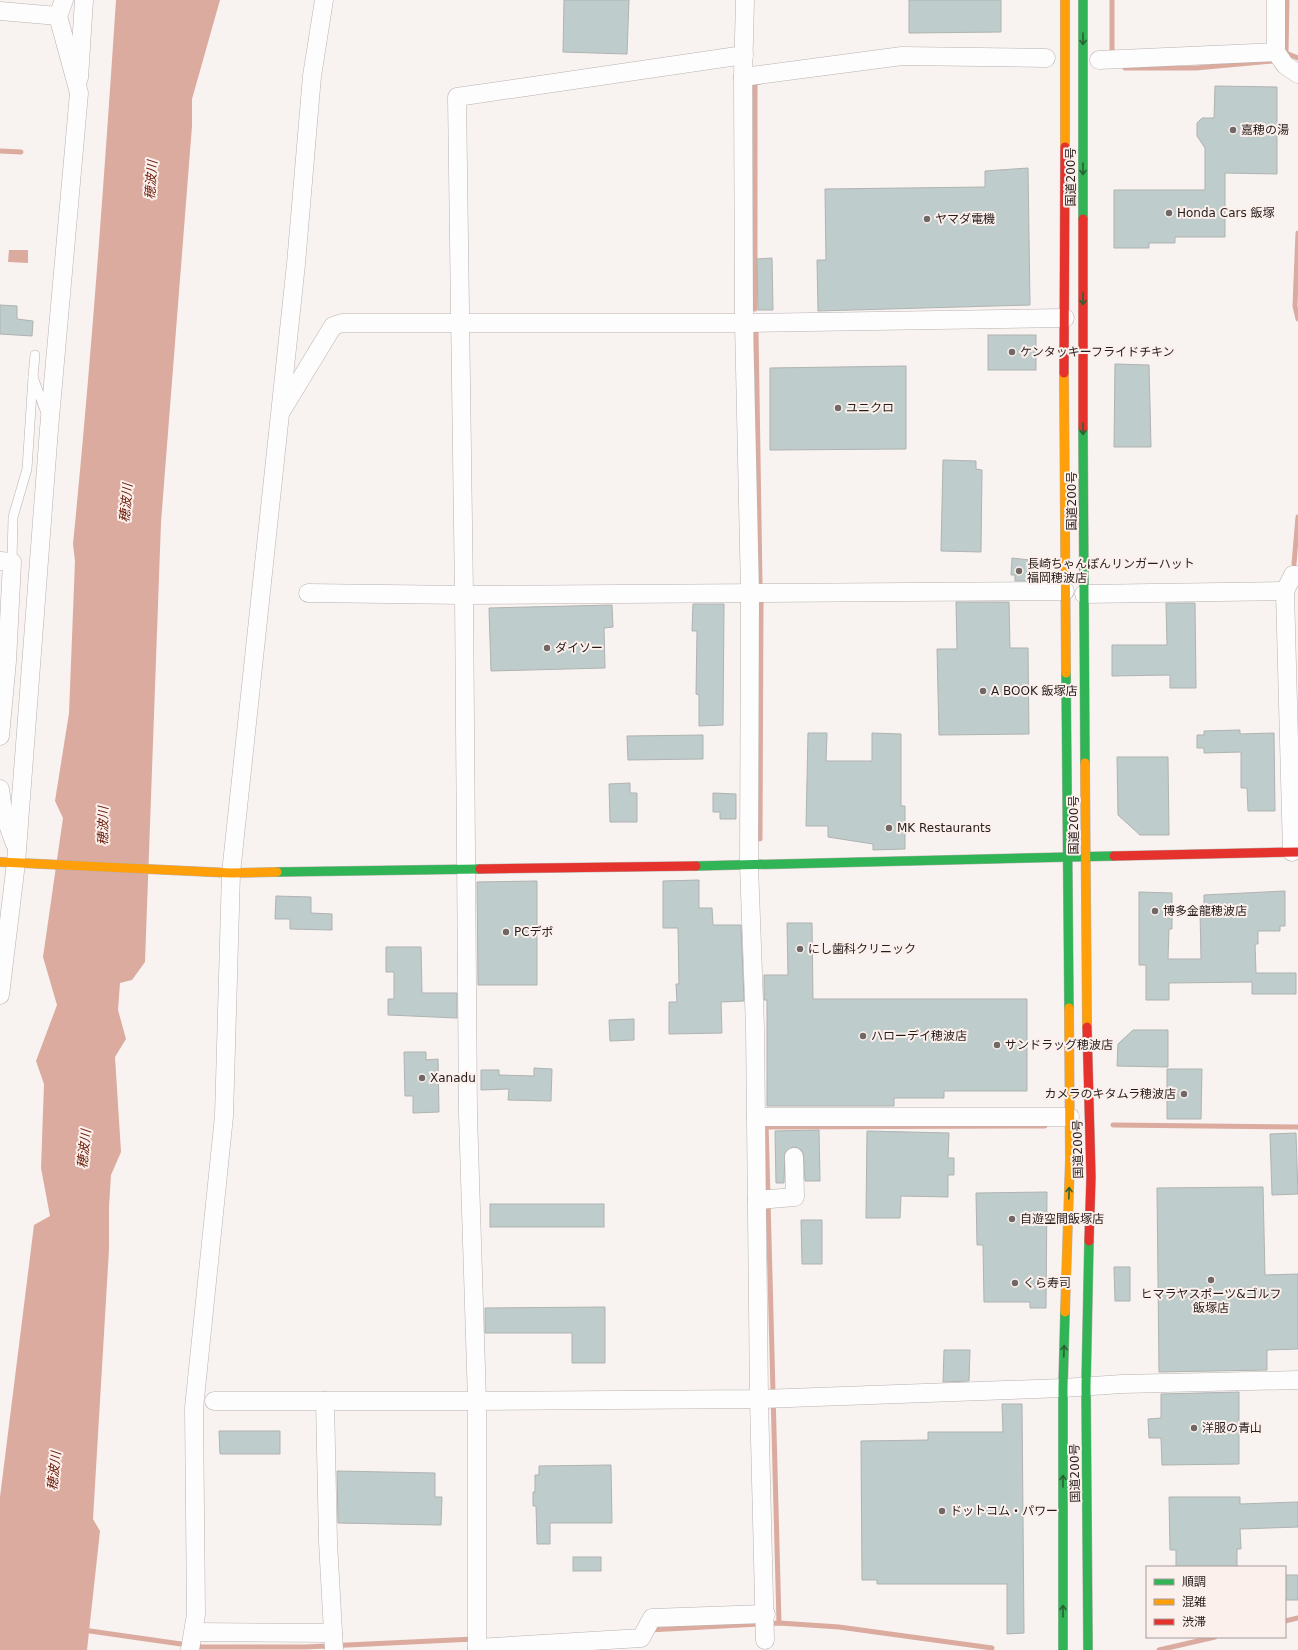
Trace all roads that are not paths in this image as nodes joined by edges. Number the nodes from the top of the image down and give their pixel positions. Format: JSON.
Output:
{"nodes":[{"id":1,"x":84,"y":0,"type":"edge"},
{"id":2,"x":324,"y":0,"type":"edge"},
{"id":3,"x":745,"y":0,"type":"edge"},
{"id":4,"x":1065,"y":0,"type":"edge"},
{"id":5,"x":1083,"y":0,"type":"edge"},
{"id":6,"x":1276,"y":0,"type":"edge"},
{"id":7,"x":61,"y":8,"type":"edge"},
{"id":8,"x":0,"y":11,"type":"edge"},
{"id":9,"x":1276,"y":52,"type":"junction"},
{"id":10,"x":744,"y":55,"type":"junction"},
{"id":11,"x":1046,"y":58,"type":"dead end"},
{"id":12,"x":1099,"y":60,"type":"dead end"},
{"id":13,"x":1298,"y":74,"type":"edge"},
{"id":14,"x":743,"y":77,"type":"junction"},
{"id":15,"x":79,"y":93,"type":"junction"},
{"id":16,"x":1065,"y":318,"type":"junction"},
{"id":17,"x":461,"y":323,"type":"junction"},
{"id":18,"x":744,"y":323,"type":"junction"},
{"id":19,"x":35,"y":355,"type":"dead end"},
{"id":20,"x":33,"y":377,"type":"junction"},
{"id":21,"x":280,"y":414,"type":"junction"},
{"id":22,"x":49,"y":421,"type":"junction"},
{"id":23,"x":6,"y":562,"type":"edge"},
{"id":24,"x":1298,"y":575,"type":"edge"},
{"id":25,"x":1065,"y":591,"type":"junction"},
{"id":26,"x":1285,"y":591,"type":"junction"},
{"id":27,"x":308,"y":593,"type":"dead end"},
{"id":28,"x":750,"y":593,"type":"junction"},
{"id":29,"x":1084,"y":594,"type":"junction"},
{"id":30,"x":464,"y":595,"type":"junction"},
{"id":31,"x":0,"y":736,"type":"edge"},
{"id":32,"x":0,"y":789,"type":"edge"},
{"id":33,"x":1295,"y":852,"type":"edge"},
{"id":34,"x":1086,"y":856,"type":"junction"},
{"id":35,"x":1068,"y":857,"type":"junction"},
{"id":36,"x":14,"y":860,"type":"edge"},
{"id":37,"x":749,"y":865,"type":"junction"},
{"id":38,"x":467,"y":869,"type":"junction"},
{"id":39,"x":231,"y":873,"type":"junction"},
{"id":40,"x":0,"y":995,"type":"edge"},
{"id":41,"x":756,"y":1117,"type":"junction"},
{"id":42,"x":1070,"y":1118,"type":"junction"},
{"id":43,"x":794,"y":1157,"type":"dead end"},
{"id":44,"x":765,"y":1200,"type":"junction"},
{"id":45,"x":1298,"y":1380,"type":"edge"},
{"id":46,"x":1086,"y":1386,"type":"junction"},
{"id":47,"x":1062,"y":1388,"type":"junction"},
{"id":48,"x":768,"y":1399,"type":"junction"},
{"id":49,"x":214,"y":1401,"type":"dead end"},
{"id":50,"x":325,"y":1401,"type":"junction"},
{"id":51,"x":477,"y":1402,"type":"junction"},
{"id":52,"x":334,"y":1642,"type":"edge"},
{"id":53,"x":191,"y":1643,"type":"edge"},
{"id":54,"x":477,"y":1644,"type":"edge"},
{"id":55,"x":1063,"y":1650,"type":"edge"},
{"id":56,"x":1088,"y":1650,"type":"edge"}],
"edges":[{"from":1,"to":15,"type":"street"},
{"from":2,"to":21,"type":"street"},
{"from":3,"to":10,"type":"street"},
{"from":4,"to":16,"type":"main road","name":"国道200号"},
{"from":5,"to":29,"type":"main road","name":"国道200号","one_way":true},
{"from":6,"to":9,"type":"street"},
{"from":7,"to":8,"type":"street"},
{"from":7,"to":15,"type":"street"},
{"from":9,"to":12,"type":"street"},
{"from":9,"to":13,"type":"street"},
{"from":10,"to":14,"type":"street"},
{"from":10,"to":17,"type":"street"},
{"from":11,"to":14,"type":"street"},
{"from":14,"to":18,"type":"street"},
{"from":15,"to":22,"type":"street"},
{"from":16,"to":18,"type":"street"},
{"from":16,"to":25,"type":"main road","name":"国道200号"},
{"from":17,"to":18,"type":"street"},
{"from":17,"to":21,"type":"street"},
{"from":17,"to":30,"type":"street"},
{"from":18,"to":28,"type":"street"},
{"from":19,"to":20,"type":"lane"},
{"from":20,"to":22,"type":"lane"},
{"from":20,"to":23,"type":"lane"},
{"from":21,"to":39,"type":"street"},
{"from":22,"to":36,"type":"street"},
{"from":23,"to":31,"type":"street"},
{"from":24,"to":26,"type":"street"},
{"from":25,"to":28,"type":"street"},
{"from":25,"to":35,"type":"main road","name":"国道200号"},
{"from":26,"to":29,"type":"street"},
{"from":26,"to":33,"type":"street"},
{"from":27,"to":30,"type":"street"},
{"from":28,"to":30,"type":"street"},
{"from":28,"to":37,"type":"street"},
{"from":29,"to":34,"type":"main road","name":"国道200号"},
{"from":30,"to":38,"type":"street"},
{"from":32,"to":36,"type":"street"},
{"from":33,"to":34,"type":"main road"},
{"from":34,"to":35,"type":"main road"},
{"from":34,"to":46,"type":"main road","name":"国道200号"},
{"from":35,"to":37,"type":"main road"},
{"from":35,"to":42,"type":"main road","name":"国道200号"},
{"from":36,"to":39,"type":"main road"},
{"from":36,"to":40,"type":"street"},
{"from":37,"to":38,"type":"main road"},
{"from":37,"to":41,"type":"street"},
{"from":38,"to":39,"type":"main road"},
{"from":38,"to":51,"type":"street"},
{"from":39,"to":53,"type":"street"},
{"from":41,"to":42,"type":"street"},
{"from":41,"to":44,"type":"street"},
{"from":47,"to":42,"type":"main road","name":"国道200号","one_way":true},
{"from":43,"to":44,"type":"street"},
{"from":44,"to":48,"type":"street"},
{"from":45,"to":46,"type":"street"},
{"from":46,"to":47,"type":"street"},
{"from":46,"to":56,"type":"main road","name":"国道200号"},
{"from":47,"to":48,"type":"street"},
{"from":55,"to":47,"type":"main road","name":"国道200号","one_way":true},
{"from":48,"to":51,"type":"street"},
{"from":48,"to":54,"type":"street"},
{"from":49,"to":50,"type":"street"},
{"from":50,"to":51,"type":"street"},
{"from":50,"to":52,"type":"street"},
{"from":51,"to":54,"type":"street"},
{"from":52,"to":53,"type":"street"}]}
